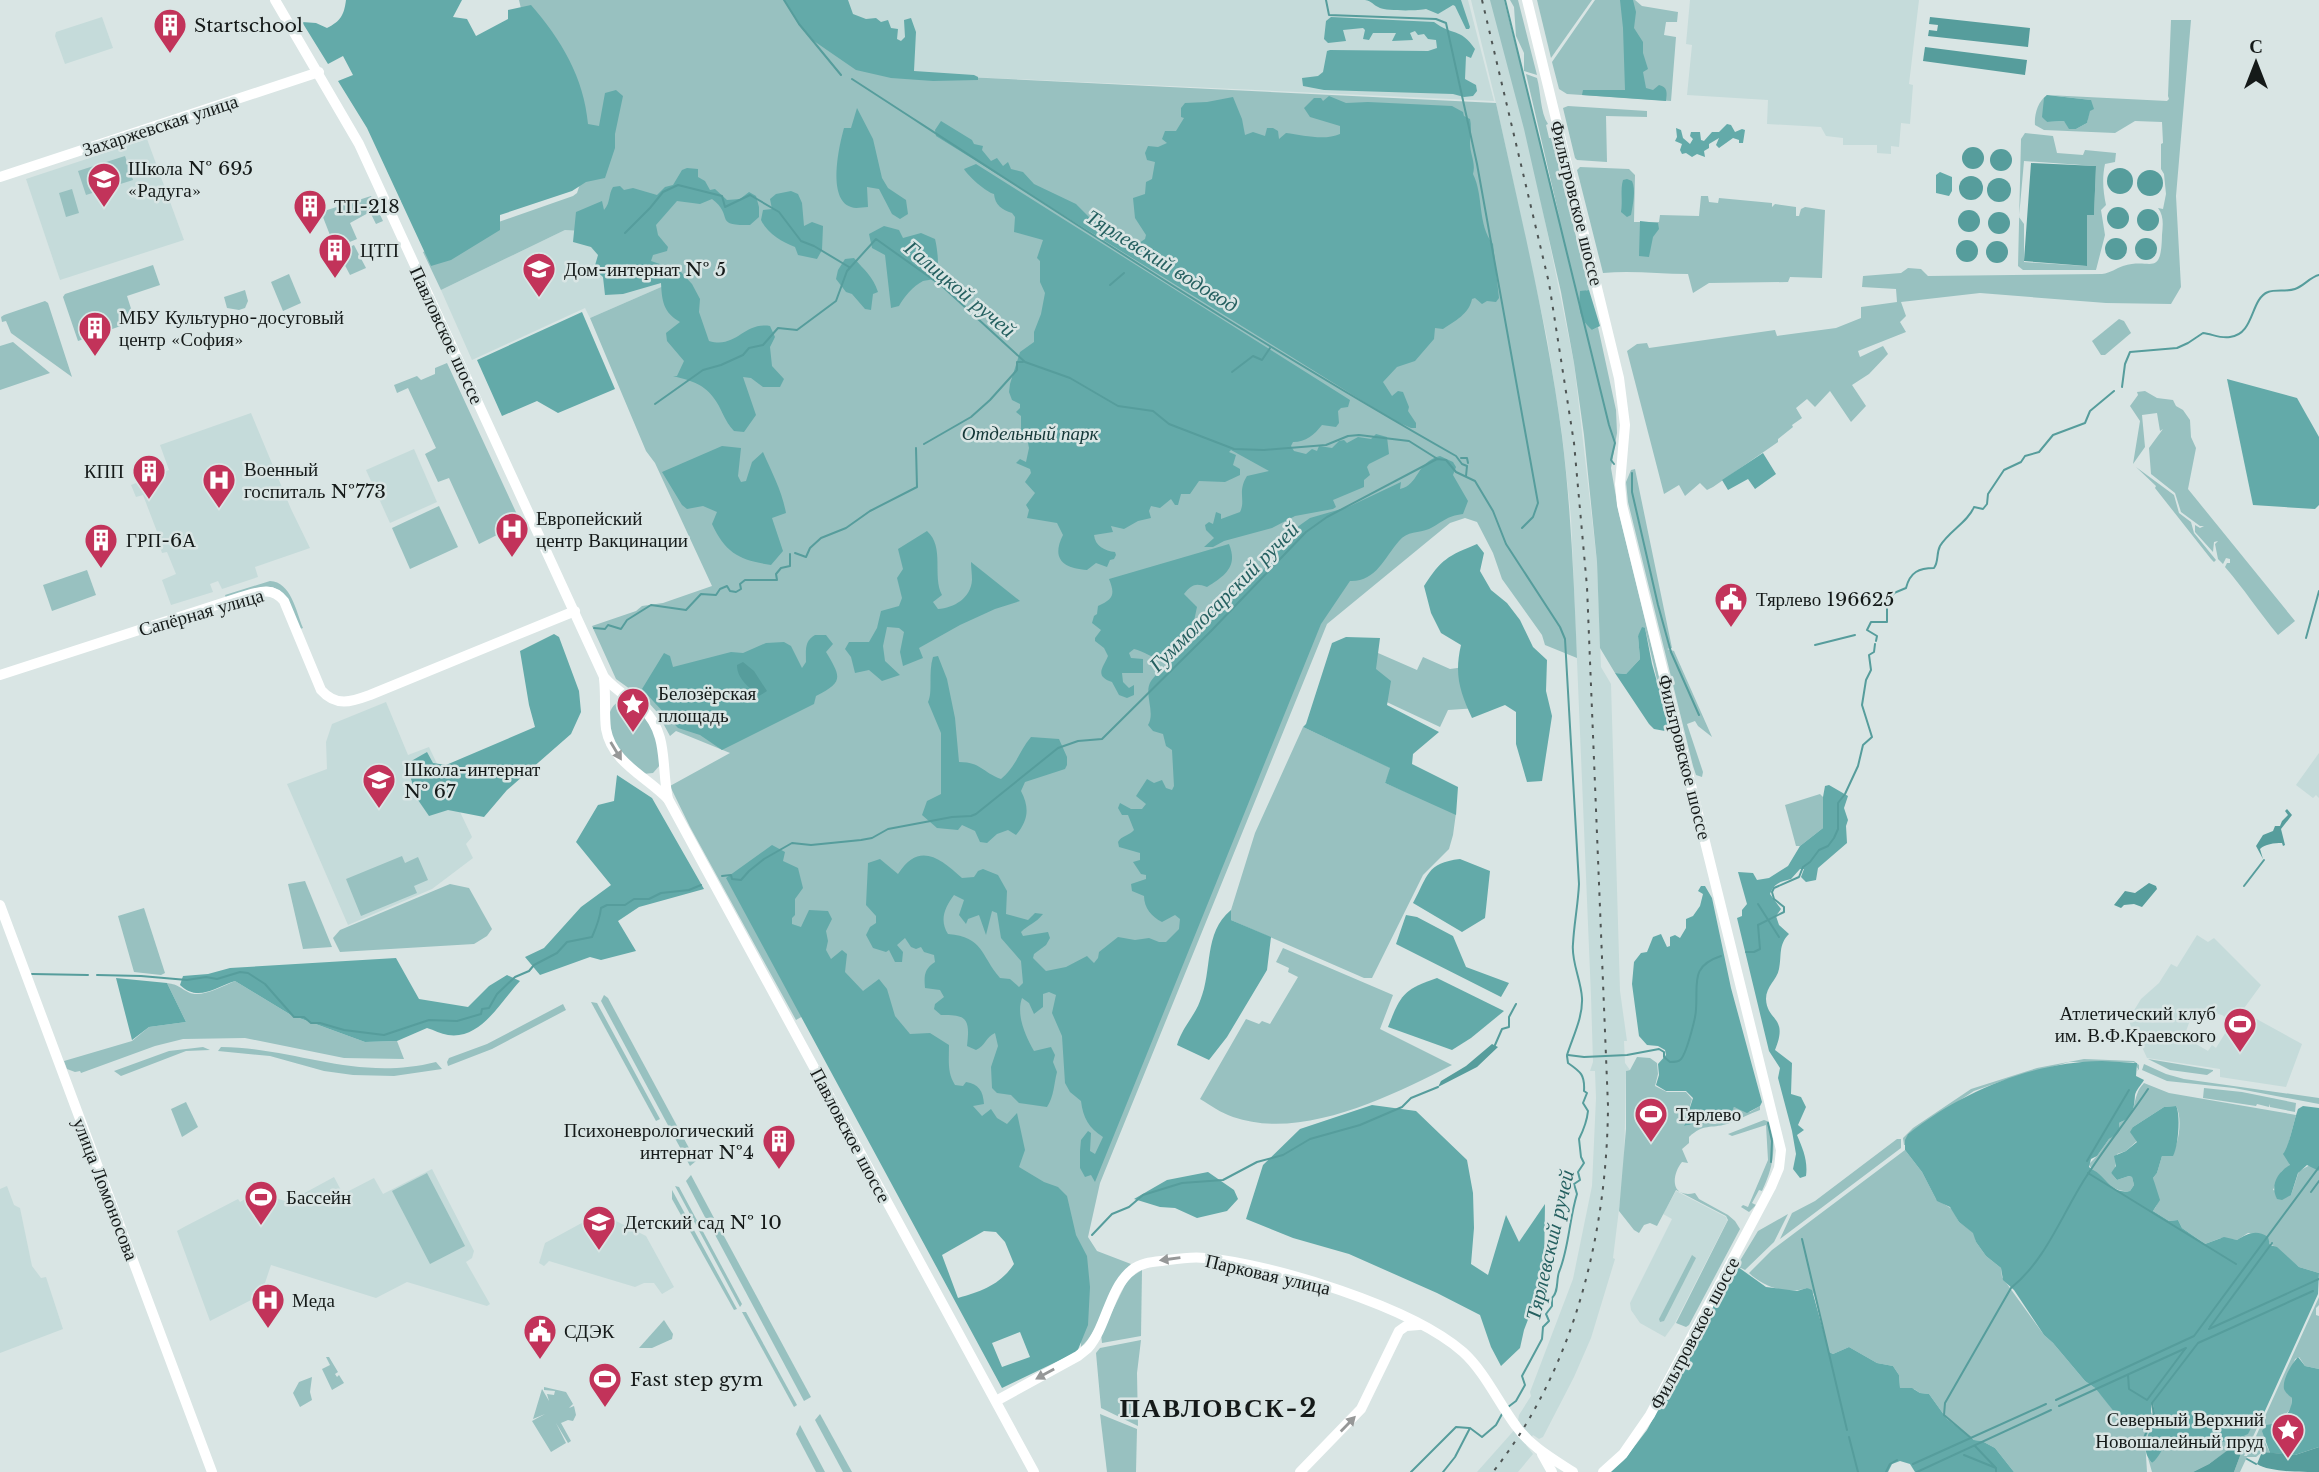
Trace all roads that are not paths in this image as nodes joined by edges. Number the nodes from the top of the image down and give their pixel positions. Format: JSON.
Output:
{"nodes":[{"id":1,"x":275,"y":0,"type":"edge"},
{"id":2,"x":1527,"y":0,"type":"edge"},
{"id":3,"x":318,"y":72,"type":"junction"},
{"id":4,"x":0,"y":177,"type":"edge"},
{"id":5,"x":575,"y":611,"type":"junction"},
{"id":6,"x":0,"y":675,"type":"edge"},
{"id":7,"x":604,"y":677,"type":"junction"},
{"id":8,"x":628,"y":698,"type":"junction"},
{"id":9,"x":606,"y":710,"type":"junction"},
{"id":10,"x":664,"y":767,"type":"junction"},
{"id":11,"x":646,"y":779,"type":"junction"},
{"id":12,"x":668,"y":799,"type":"junction"},
{"id":13,"x":0,"y":905,"type":"edge"},
{"id":14,"x":1401,"y":1316,"type":"junction"},
{"id":15,"x":1420,"y":1325,"type":"junction"},
{"id":16,"x":1399,"y":1331,"type":"junction"},
{"id":17,"x":996,"y":1401,"type":"junction"},
{"id":18,"x":1540,"y":1450,"type":"junction"},
{"id":19,"x":212,"y":1472,"type":"edge"},
{"id":20,"x":1034,"y":1472,"type":"edge"},
{"id":21,"x":1300,"y":1472,"type":"edge"},
{"id":22,"x":1552,"y":1472,"type":"edge"},
{"id":23,"x":1573,"y":1472,"type":"edge"},
{"id":24,"x":1603,"y":1472,"type":"edge"}],
"edges":[{"from":1,"to":3,"type":"main road","name":"Павловское шоссе"},
{"from":2,"to":24,"type":"main road","name":"Фильтровское шоссе"},
{"from":3,"to":4,"type":"main road","name":"Захаржевская улица"},
{"from":3,"to":5,"type":"main road","name":"Павловское шоссе"},
{"from":5,"to":6,"type":"main road","name":"Сапёрная улица"},
{"from":5,"to":7,"type":"main road","name":"Павловское шоссе"},
{"from":7,"to":8,"type":"main road","name":"Павловское шоссе"},
{"from":7,"to":9,"type":"main road","name":"Павловское шоссе"},
{"from":8,"to":9,"type":"main road"},
{"from":8,"to":10,"type":"main road"},
{"from":9,"to":11,"type":"main road","one_way":true},
{"from":10,"to":11,"type":"main road"},
{"from":10,"to":12,"type":"main road","name":"Павловское шоссе"},
{"from":11,"to":12,"type":"main road","name":"Павловское шоссе"},
{"from":12,"to":17,"type":"main road","name":"Павловское шоссе"},
{"from":13,"to":19,"type":"main road","name":"улица Ломоносова"},
{"from":14,"to":15,"type":"main road","name":"Парковая улица"},
{"from":14,"to":16,"type":"main road"},
{"from":14,"to":17,"type":"main road","name":"Парковая улица","one_way":true},
{"from":15,"to":16,"type":"main road"},
{"from":15,"to":18,"type":"main road","name":"Парковая улица"},
{"from":21,"to":16,"type":"main road","one_way":true},
{"from":17,"to":20,"type":"main road","name":"Павловское шоссе"},
{"from":18,"to":22,"type":"main road","name":"Парковая улица"},
{"from":18,"to":23,"type":"main road","name":"Парковая улица"}]}
